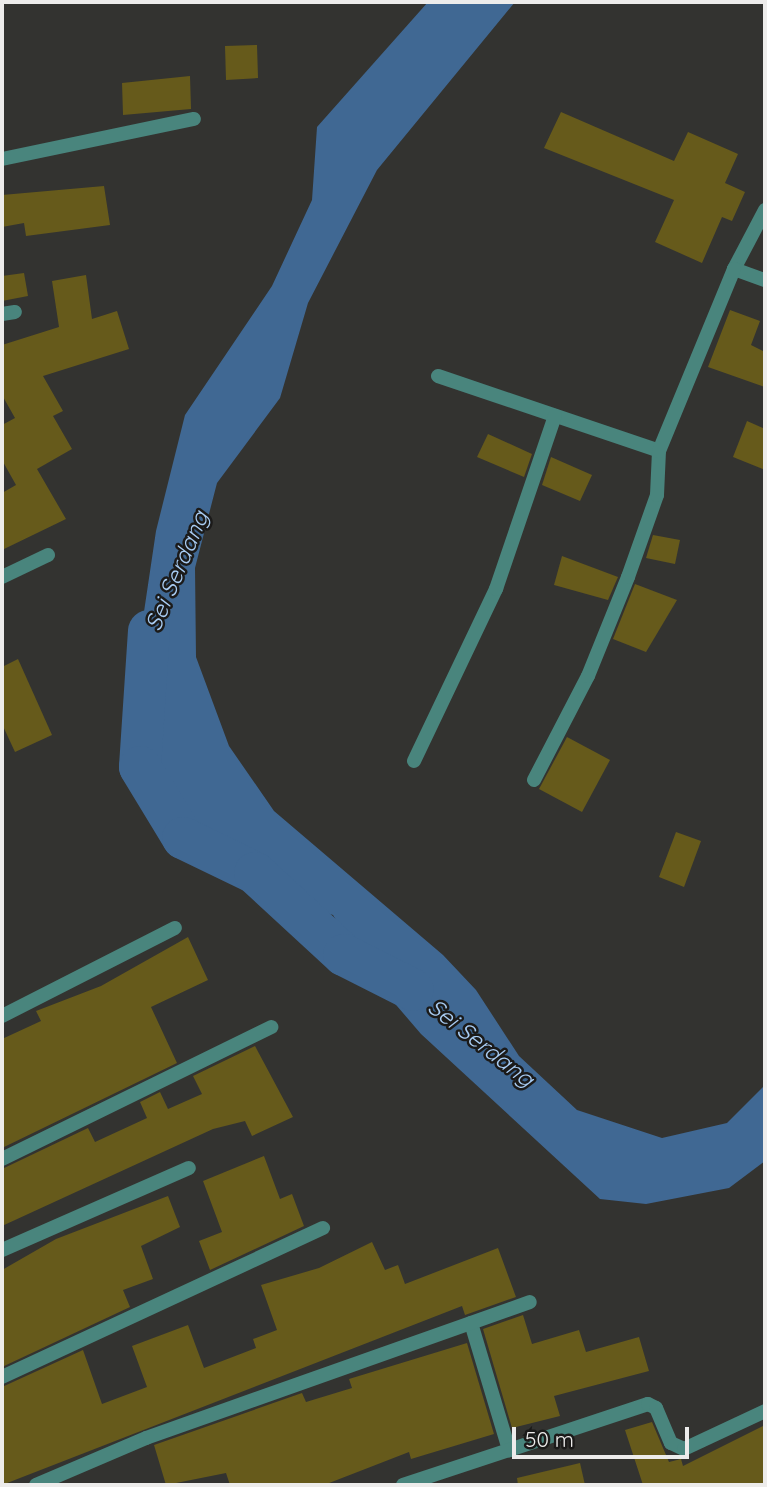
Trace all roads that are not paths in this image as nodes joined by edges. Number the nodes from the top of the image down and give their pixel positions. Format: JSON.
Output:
{"nodes":[{"id":1,"x":194,"y":120,"type":"dead end"},
{"id":2,"x":2,"y":159,"type":"edge"},
{"id":3,"x":765,"y":210,"type":"edge"},
{"id":4,"x":734,"y":269,"type":"junction"},
{"id":5,"x":765,"y":279,"type":"edge"},
{"id":6,"x":438,"y":376,"type":"dead end"},
{"id":7,"x":555,"y":416,"type":"junction"},
{"id":8,"x":659,"y":451,"type":"junction"},
{"id":9,"x":48,"y":555,"type":"dead end"},
{"id":10,"x":2,"y":577,"type":"edge"},
{"id":11,"x":414,"y":761,"type":"dead end"},
{"id":12,"x":534,"y":780,"type":"dead end"},
{"id":13,"x":175,"y":928,"type":"dead end"},
{"id":14,"x":2,"y":1016,"type":"edge"},
{"id":15,"x":271,"y":1027,"type":"dead end"},
{"id":16,"x":2,"y":1159,"type":"edge"},
{"id":17,"x":189,"y":1168,"type":"dead end"},
{"id":18,"x":323,"y":1228,"type":"dead end"},
{"id":19,"x":2,"y":1250,"type":"edge"},
{"id":20,"x":530,"y":1302,"type":"dead end"},
{"id":21,"x":471,"y":1323,"type":"junction"},
{"id":22,"x":2,"y":1377,"type":"edge"},
{"id":23,"x":765,"y":1411,"type":"edge"},
{"id":24,"x":509,"y":1450,"type":"junction"},
{"id":25,"x":36,"y":1485,"type":"edge"},
{"id":26,"x":403,"y":1485,"type":"edge"}],
"edges":[{"from":1,"to":2,"type":"street"},
{"from":3,"to":4,"type":"street"},
{"from":4,"to":5,"type":"street"},
{"from":4,"to":8,"type":"street"},
{"from":6,"to":7,"type":"street"},
{"from":7,"to":8,"type":"street"},
{"from":7,"to":11,"type":"street"},
{"from":8,"to":12,"type":"street"},
{"from":9,"to":10,"type":"street"},
{"from":13,"to":14,"type":"street"},
{"from":15,"to":16,"type":"street"},
{"from":17,"to":19,"type":"street"},
{"from":18,"to":22,"type":"street"},
{"from":20,"to":21,"type":"street"},
{"from":21,"to":24,"type":"street"},
{"from":21,"to":25,"type":"street"},
{"from":23,"to":24,"type":"street"},
{"from":24,"to":26,"type":"street"}]}
